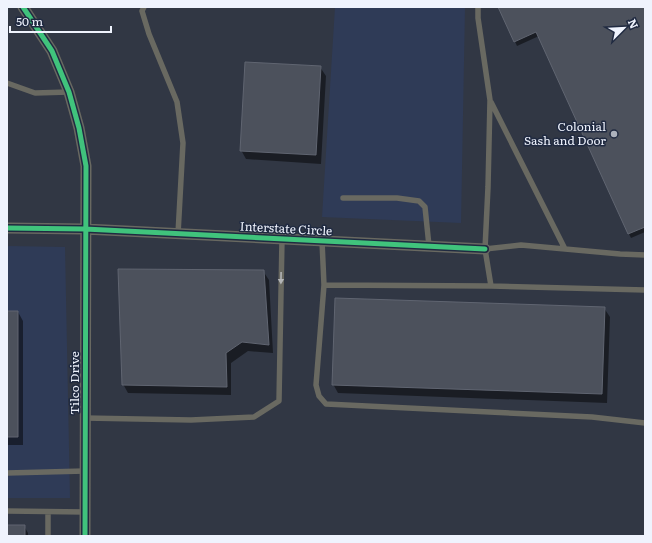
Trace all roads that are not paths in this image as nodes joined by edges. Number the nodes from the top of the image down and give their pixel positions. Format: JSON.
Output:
{"nodes":[{"id":1,"x":23,"y":7,"type":"edge"},
{"id":2,"x":144,"y":7,"type":"edge"},
{"id":3,"x":478,"y":7,"type":"edge"},
{"id":4,"x":7,"y":83,"type":"edge"},
{"id":5,"x":69,"y":92,"type":"junction"},
{"id":6,"x":490,"y":100,"type":"junction"},
{"id":7,"x":344,"y":198,"type":"dead end"},
{"id":8,"x":7,"y":228,"type":"edge"},
{"id":9,"x":86,"y":230,"type":"junction"},
{"id":10,"x":178,"y":234,"type":"junction"},
{"id":11,"x":282,"y":239,"type":"junction"},
{"id":12,"x":322,"y":241,"type":"junction"},
{"id":13,"x":429,"y":246,"type":"junction"},
{"id":14,"x":485,"y":249,"type":"junction"},
{"id":15,"x":565,"y":249,"type":"junction"},
{"id":16,"x":645,"y":255,"type":"edge"},
{"id":17,"x":324,"y":285,"type":"junction"},
{"id":18,"x":491,"y":286,"type":"junction"},
{"id":19,"x":645,"y":290,"type":"edge"},
{"id":20,"x":85,"y":418,"type":"junction"},
{"id":21,"x":645,"y":423,"type":"edge"},
{"id":22,"x":85,"y":471,"type":"junction"},
{"id":23,"x":7,"y":473,"type":"edge"},
{"id":24,"x":7,"y":512,"type":"edge"},
{"id":25,"x":48,"y":512,"type":"junction"},
{"id":26,"x":85,"y":512,"type":"junction"},
{"id":27,"x":48,"y":536,"type":"edge"},
{"id":28,"x":85,"y":536,"type":"edge"}],
"edges":[{"from":1,"to":5,"type":"street","name":"Tilco Drive"},
{"from":2,"to":10,"type":"lane"},
{"from":3,"to":6,"type":"lane"},
{"from":4,"to":5,"type":"lane"},
{"from":5,"to":9,"type":"street","name":"Tilco Drive"},
{"from":6,"to":14,"type":"lane"},
{"from":6,"to":15,"type":"lane"},
{"from":7,"to":13,"type":"lane"},
{"from":8,"to":9,"type":"street"},
{"from":9,"to":10,"type":"street","name":"Interstate Circle"},
{"from":9,"to":20,"type":"street","name":"Tilco Drive"},
{"from":10,"to":11,"type":"street","name":"Interstate Circle"},
{"from":11,"to":12,"type":"street","name":"Interstate Circle"},
{"from":11,"to":20,"type":"lane","one_way":true},
{"from":12,"to":13,"type":"street","name":"Interstate Circle"},
{"from":12,"to":17,"type":"lane"},
{"from":13,"to":14,"type":"street","name":"Interstate Circle"},
{"from":14,"to":15,"type":"lane"},
{"from":14,"to":18,"type":"lane"},
{"from":15,"to":16,"type":"lane"},
{"from":17,"to":18,"type":"lane"},
{"from":17,"to":21,"type":"lane"},
{"from":18,"to":19,"type":"lane"},
{"from":20,"to":22,"type":"street","name":"Tilco Drive"},
{"from":22,"to":23,"type":"lane"},
{"from":22,"to":26,"type":"street","name":"Tilco Drive"},
{"from":24,"to":25,"type":"lane"},
{"from":25,"to":26,"type":"lane"},
{"from":25,"to":27,"type":"lane"},
{"from":26,"to":28,"type":"street","name":"Tilco Drive"}]}
